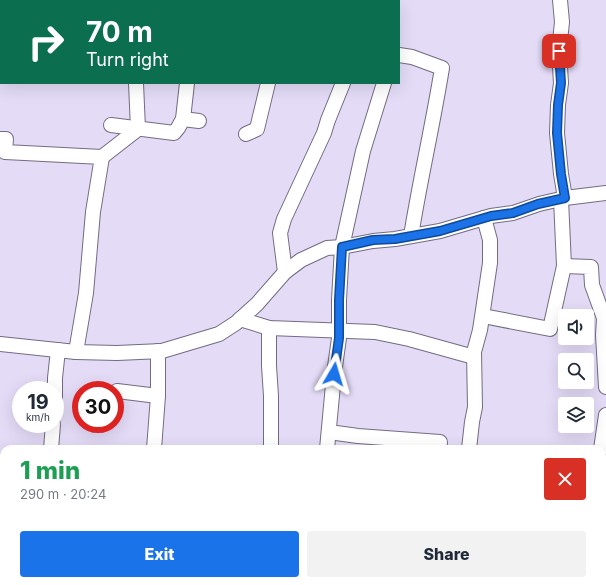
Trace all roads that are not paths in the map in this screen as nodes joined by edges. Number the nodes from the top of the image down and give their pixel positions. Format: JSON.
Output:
{"nodes":[{"id":1,"x":560,"y":0,"type":"edge"},
{"id":2,"x":400,"y":55,"type":"edge"},
{"id":3,"x":136,"y":84,"type":"edge"},
{"id":4,"x":187,"y":84,"type":"edge"},
{"id":5,"x":268,"y":84,"type":"edge"},
{"id":6,"x":343,"y":84,"type":"edge"},
{"id":7,"x":384,"y":84,"type":"edge"},
{"id":8,"x":183,"y":119,"type":"junction"},
{"id":9,"x":199,"y":121,"type":"dead end"},
{"id":10,"x":111,"y":125,"type":"dead end"},
{"id":11,"x":138,"y":129,"type":"junction"},
{"id":12,"x":246,"y":134,"type":"dead end"},
{"id":13,"x":0,"y":139,"type":"edge"},
{"id":14,"x":102,"y":156,"type":"junction"},
{"id":15,"x":606,"y":193,"type":"edge"},
{"id":16,"x":563,"y":199,"type":"junction"},
{"id":17,"x":484,"y":218,"type":"junction"},
{"id":18,"x":411,"y":236,"type":"junction"},
{"id":19,"x":342,"y":247,"type":"junction"},
{"id":20,"x":564,"y":266,"type":"junction"},
{"id":21,"x":285,"y":272,"type":"junction"},
{"id":22,"x":483,"y":316,"type":"junction"},
{"id":23,"x":240,"y":319,"type":"junction"},
{"id":24,"x":269,"y":328,"type":"junction"},
{"id":25,"x":339,"y":331,"type":"junction"},
{"id":26,"x":0,"y":344,"type":"edge"},
{"id":27,"x":58,"y":350,"type":"junction"},
{"id":28,"x":158,"y":351,"type":"junction"},
{"id":29,"x":76,"y":352,"type":"junction"},
{"id":30,"x":474,"y":357,"type":"junction"},
{"id":31,"x":55,"y":381,"type":"edge"},
{"id":32,"x":606,"y":387,"type":"edge"},
{"id":33,"x":124,"y":392,"type":"edge"},
{"id":34,"x":158,"y":396,"type":"junction"},
{"id":35,"x":606,"y":416,"type":"edge"},
{"id":36,"x":329,"y":432,"type":"junction"},
{"id":37,"x":52,"y":433,"type":"edge"},
{"id":38,"x":51,"y":445,"type":"edge"},
{"id":39,"x":154,"y":445,"type":"edge"},
{"id":40,"x":271,"y":445,"type":"edge"},
{"id":41,"x":327,"y":445,"type":"edge"},
{"id":42,"x":440,"y":445,"type":"edge"},
{"id":43,"x":469,"y":445,"type":"edge"},
{"id":44,"x":602,"y":445,"type":"edge"}],
"edges":[{"from":1,"to":16,"type":"street"},
{"from":2,"to":18,"type":"street"},
{"from":3,"to":11,"type":"street"},
{"from":4,"to":8,"type":"street"},
{"from":5,"to":12,"type":"street"},
{"from":6,"to":21,"type":"street"},
{"from":7,"to":19,"type":"street"},
{"from":8,"to":9,"type":"street"},
{"from":8,"to":11,"type":"street"},
{"from":10,"to":11,"type":"street"},
{"from":11,"to":14,"type":"street"},
{"from":13,"to":14,"type":"street"},
{"from":14,"to":29,"type":"street"},
{"from":15,"to":16,"type":"street"},
{"from":16,"to":17,"type":"street"},
{"from":16,"to":20,"type":"street"},
{"from":17,"to":18,"type":"street"},
{"from":17,"to":22,"type":"street"},
{"from":18,"to":19,"type":"street"},
{"from":19,"to":21,"type":"street"},
{"from":19,"to":25,"type":"street"},
{"from":20,"to":22,"type":"street"},
{"from":20,"to":32,"type":"street"},
{"from":21,"to":23,"type":"street"},
{"from":22,"to":30,"type":"street"},
{"from":23,"to":24,"type":"street"},
{"from":23,"to":28,"type":"street"},
{"from":24,"to":25,"type":"street"},
{"from":24,"to":40,"type":"street"},
{"from":25,"to":30,"type":"street"},
{"from":25,"to":36,"type":"street"},
{"from":26,"to":27,"type":"street"},
{"from":27,"to":29,"type":"street"},
{"from":27,"to":31,"type":"street"},
{"from":28,"to":29,"type":"street"},
{"from":28,"to":34,"type":"street"},
{"from":30,"to":43,"type":"street"},
{"from":33,"to":34,"type":"street"},
{"from":34,"to":39,"type":"street"},
{"from":35,"to":44,"type":"street"},
{"from":36,"to":41,"type":"street"},
{"from":36,"to":42,"type":"street"},
{"from":37,"to":38,"type":"street"}]}
